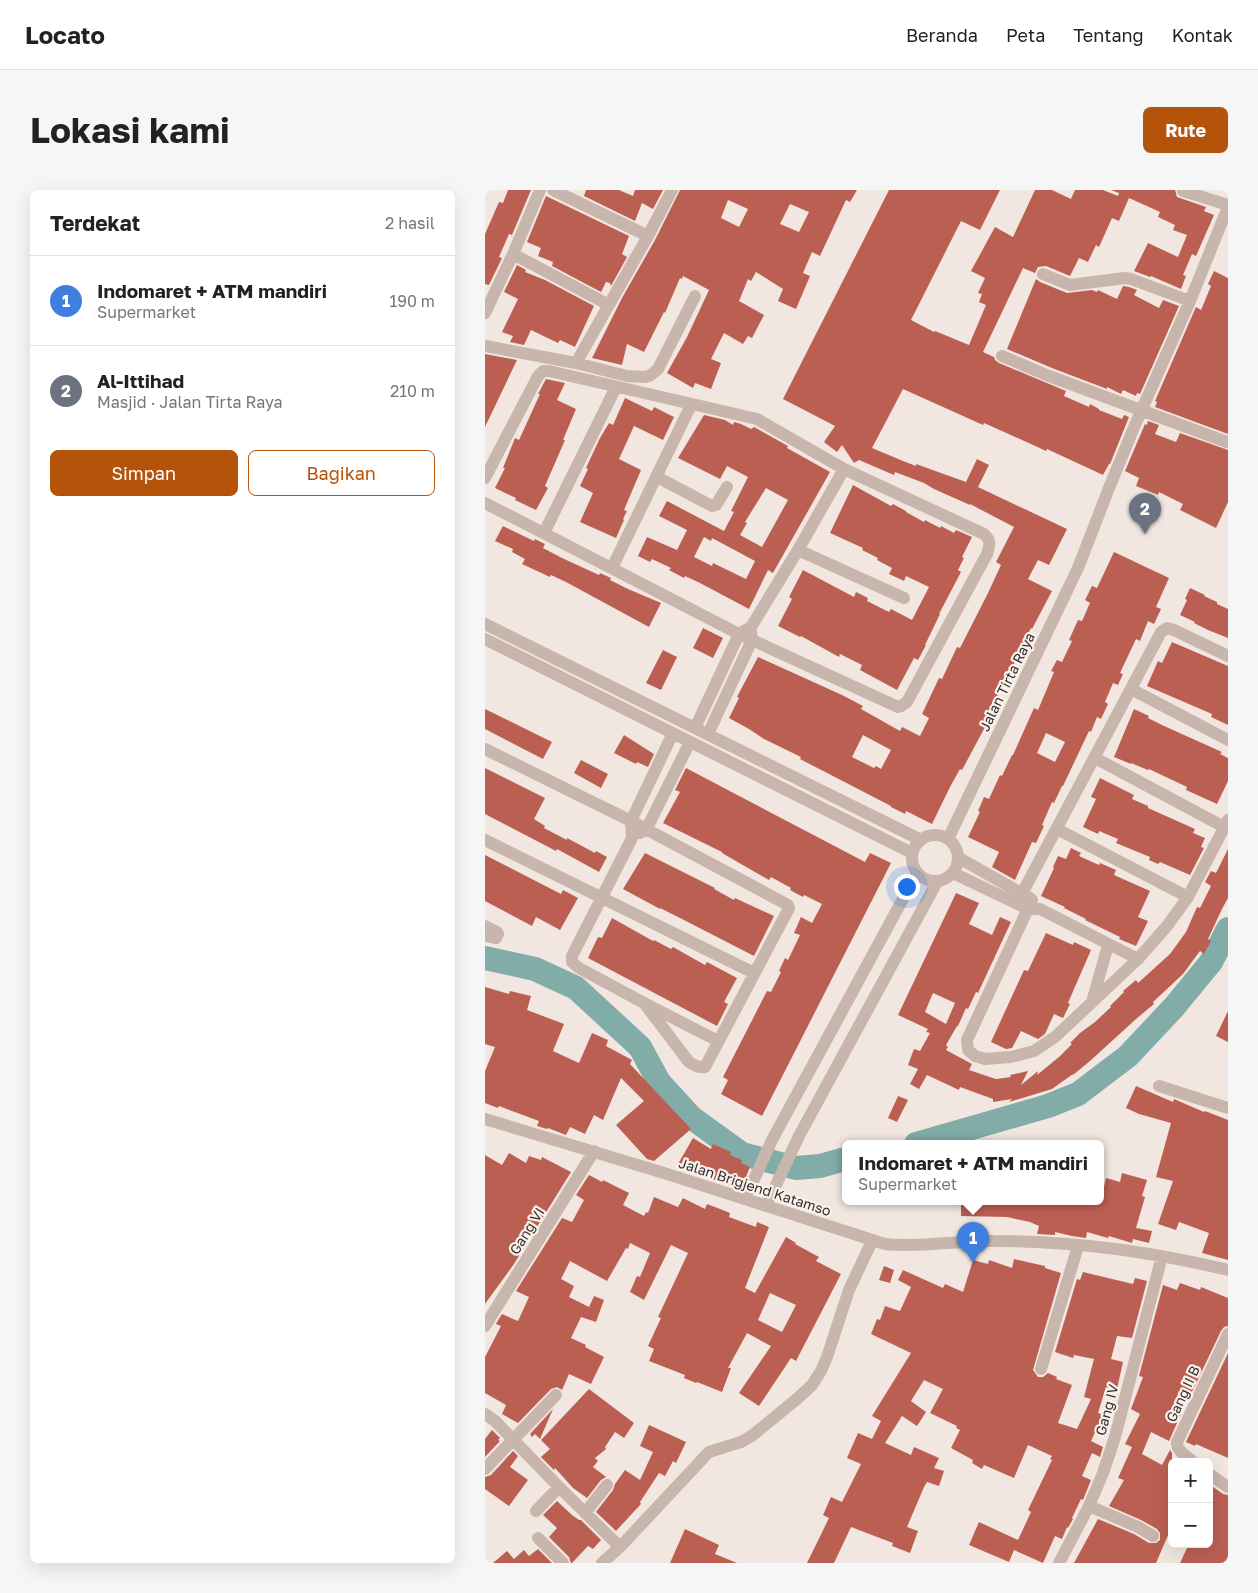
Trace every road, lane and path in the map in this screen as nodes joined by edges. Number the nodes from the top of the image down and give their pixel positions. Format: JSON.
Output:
{"nodes":[{"id":1,"x":540,"y":190,"type":"edge"},
{"id":2,"x":553,"y":190,"type":"edge"},
{"id":3,"x":672,"y":190,"type":"edge"},
{"id":4,"x":1183,"y":190,"type":"edge"},
{"id":5,"x":1228,"y":206,"type":"edge"},
{"id":6,"x":648,"y":236,"type":"junction"},
{"id":7,"x":513,"y":254,"type":"junction"},
{"id":8,"x":1043,"y":274,"type":"dead end"},
{"id":9,"x":695,"y":296,"type":"dead end"},
{"id":10,"x":1190,"y":301,"type":"junction"},
{"id":11,"x":609,"y":305,"type":"junction"},
{"id":12,"x":485,"y":313,"type":"edge"},
{"id":13,"x":485,"y":346,"type":"edge"},
{"id":14,"x":1002,"y":356,"type":"dead end"},
{"id":15,"x":576,"y":362,"type":"junction"},
{"id":16,"x":616,"y":387,"type":"junction"},
{"id":17,"x":691,"y":405,"type":"junction"},
{"id":18,"x":1141,"y":410,"type":"junction"},
{"id":19,"x":1227,"y":442,"type":"edge"},
{"id":20,"x":844,"y":469,"type":"junction"},
{"id":21,"x":657,"y":476,"type":"junction"},
{"id":22,"x":485,"y":478,"type":"edge"},
{"id":23,"x":727,"y":487,"type":"dead end"},
{"id":24,"x":485,"y":503,"type":"edge"},
{"id":25,"x":544,"y":533,"type":"junction"},
{"id":26,"x":798,"y":550,"type":"junction"},
{"id":27,"x":612,"y":568,"type":"junction"},
{"id":28,"x":904,"y":598,"type":"dead end"},
{"id":29,"x":485,"y":624,"type":"edge"},
{"id":30,"x":739,"y":634,"type":"junction"},
{"id":31,"x":751,"y":634,"type":"junction"},
{"id":32,"x":485,"y":640,"type":"edge"},
{"id":33,"x":1228,"y":656,"type":"edge"},
{"id":34,"x":1131,"y":689,"type":"junction"},
{"id":35,"x":695,"y":728,"type":"junction"},
{"id":36,"x":673,"y":733,"type":"junction"},
{"id":37,"x":708,"y":734,"type":"junction"},
{"id":38,"x":1228,"y":740,"type":"edge"},
{"id":39,"x":690,"y":742,"type":"junction"},
{"id":40,"x":485,"y":749,"type":"edge"},
{"id":41,"x":1095,"y":758,"type":"junction"},
{"id":42,"x":631,"y":821,"type":"junction"},
{"id":43,"x":1226,"y":823,"type":"edge"},
{"id":44,"x":1057,"y":828,"type":"junction"},
{"id":45,"x":647,"y":830,"type":"junction"},
{"id":46,"x":632,"y":838,"type":"junction"},
{"id":47,"x":948,"y":839,"type":"junction"},
{"id":48,"x":485,"y":840,"type":"edge"},
{"id":49,"x":921,"y":840,"type":"junction"},
{"id":50,"x":912,"y":853,"type":"junction"},
{"id":51,"x":959,"y":858,"type":"junction"},
{"id":52,"x":917,"y":873,"type":"junction"},
{"id":53,"x":953,"y":873,"type":"junction"},
{"id":54,"x":937,"y":882,"type":"junction"},
{"id":55,"x":1187,"y":897,"type":"junction"},
{"id":56,"x":602,"y":898,"type":"junction"},
{"id":57,"x":1028,"y":903,"type":"junction"},
{"id":58,"x":485,"y":926,"type":"edge"},
{"id":59,"x":485,"y":936,"type":"edge"},
{"id":60,"x":1108,"y":945,"type":"junction"},
{"id":61,"x":1138,"y":960,"type":"junction"},
{"id":62,"x":754,"y":974,"type":"junction"},
{"id":63,"x":1093,"y":1002,"type":"junction"},
{"id":64,"x":644,"y":1003,"type":"junction"},
{"id":65,"x":718,"y":1041,"type":"junction"},
{"id":66,"x":804,"y":1082,"type":"junction"},
{"id":67,"x":1159,"y":1086,"type":"dead end"},
{"id":68,"x":823,"y":1091,"type":"junction"},
{"id":69,"x":1228,"y":1108,"type":"edge"},
{"id":70,"x":485,"y":1119,"type":"edge"},
{"id":71,"x":779,"y":1127,"type":"junction"},
{"id":72,"x":799,"y":1136,"type":"junction"},
{"id":73,"x":594,"y":1151,"type":"junction"},
{"id":74,"x":745,"y":1199,"type":"junction"},
{"id":75,"x":766,"y":1206,"type":"junction"},
{"id":76,"x":872,"y":1241,"type":"junction"},
{"id":77,"x":1078,"y":1246,"type":"junction"},
{"id":78,"x":1162,"y":1256,"type":"junction"},
{"id":79,"x":1228,"y":1270,"type":"edge"},
{"id":80,"x":485,"y":1326,"type":"edge"},
{"id":81,"x":1228,"y":1334,"type":"edge"},
{"id":82,"x":1041,"y":1369,"type":"dead end"},
{"id":83,"x":556,"y":1395,"type":"dead end"},
{"id":84,"x":485,"y":1414,"type":"edge"},
{"id":85,"x":514,"y":1439,"type":"junction"},
{"id":86,"x":1188,"y":1458,"type":"edge"},
{"id":87,"x":485,"y":1469,"type":"edge"},
{"id":88,"x":1213,"y":1477,"type":"edge"},
{"id":89,"x":607,"y":1485,"type":"dead end"},
{"id":90,"x":559,"y":1487,"type":"junction"},
{"id":91,"x":1228,"y":1487,"type":"edge"},
{"id":92,"x":1089,"y":1506,"type":"junction"},
{"id":93,"x":535,"y":1512,"type":"dead end"},
{"id":94,"x":585,"y":1513,"type":"junction"},
{"id":95,"x":1153,"y":1536,"type":"dead end"},
{"id":96,"x":538,"y":1538,"type":"dead end"},
{"id":97,"x":621,"y":1547,"type":"junction"},
{"id":98,"x":563,"y":1563,"type":"edge"},
{"id":99,"x":602,"y":1563,"type":"edge"},
{"id":100,"x":1059,"y":1563,"type":"edge"}],
"edges":[{"from":1,"to":7,"type":"street"},
{"from":2,"to":6,"type":"street"},
{"from":3,"to":6,"type":"street"},
{"from":4,"to":5,"type":"street"},
{"from":5,"to":10,"type":"street","name":"Jalan Tirta Raya"},
{"from":6,"to":11,"type":"street"},
{"from":7,"to":11,"type":"street"},
{"from":7,"to":12,"type":"street"},
{"from":8,"to":10,"type":"street"},
{"from":9,"to":15,"type":"street"},
{"from":10,"to":18,"type":"street","name":"Jalan Tirta Raya"},
{"from":11,"to":15,"type":"street"},
{"from":13,"to":15,"type":"street"},
{"from":14,"to":18,"type":"street"},
{"from":16,"to":17,"type":"street"},
{"from":16,"to":22,"type":"street"},
{"from":16,"to":25,"type":"street"},
{"from":17,"to":20,"type":"street"},
{"from":17,"to":21,"type":"street"},
{"from":18,"to":19,"type":"street"},
{"from":18,"to":47,"type":"street","name":"Jalan Tirta Raya"},
{"from":20,"to":26,"type":"street"},
{"from":20,"to":31,"type":"street"},
{"from":21,"to":23,"type":"street"},
{"from":21,"to":27,"type":"street"},
{"from":24,"to":25,"type":"street"},
{"from":25,"to":27,"type":"street"},
{"from":26,"to":28,"type":"street"},
{"from":26,"to":31,"type":"street"},
{"from":27,"to":30,"type":"street"},
{"from":29,"to":35,"type":"street"},
{"from":30,"to":31,"type":"street"},
{"from":30,"to":35,"type":"street"},
{"from":31,"to":37,"type":"street"},
{"from":32,"to":36,"type":"street"},
{"from":33,"to":34,"type":"street"},
{"from":34,"to":38,"type":"street"},
{"from":34,"to":41,"type":"street"},
{"from":35,"to":37,"type":"street"},
{"from":36,"to":39,"type":"street"},
{"from":36,"to":42,"type":"street"},
{"from":37,"to":49,"type":"street"},
{"from":39,"to":45,"type":"street"},
{"from":39,"to":50,"type":"street"},
{"from":40,"to":42,"type":"street"},
{"from":41,"to":43,"type":"street"},
{"from":41,"to":44,"type":"street"},
{"from":42,"to":45,"type":"street"},
{"from":42,"to":46,"type":"street"},
{"from":43,"to":55,"type":"street"},
{"from":44,"to":55,"type":"street"},
{"from":44,"to":57,"type":"street"},
{"from":45,"to":46,"type":"street"},
{"from":45,"to":62,"type":"street"},
{"from":46,"to":56,"type":"street"},
{"from":47,"to":49,"type":"street"},
{"from":47,"to":51,"type":"street"},
{"from":48,"to":56,"type":"street"},
{"from":49,"to":50,"type":"street"},
{"from":50,"to":52,"type":"street"},
{"from":51,"to":53,"type":"street"},
{"from":51,"to":57,"type":"street"},
{"from":52,"to":54,"type":"street"},
{"from":52,"to":66,"type":"street"},
{"from":53,"to":54,"type":"street"},
{"from":53,"to":57,"type":"street"},
{"from":54,"to":68,"type":"street"},
{"from":55,"to":61,"type":"street"},
{"from":56,"to":62,"type":"street"},
{"from":56,"to":64,"type":"street"},
{"from":57,"to":60,"type":"street"},
{"from":57,"to":63,"type":"street"},
{"from":58,"to":59,"type":"street"},
{"from":60,"to":61,"type":"street"},
{"from":60,"to":63,"type":"street"},
{"from":61,"to":63,"type":"street"},
{"from":62,"to":65,"type":"street"},
{"from":64,"to":65,"type":"street"},
{"from":64,"to":65,"type":"street"},
{"from":66,"to":68,"type":"street"},
{"from":66,"to":71,"type":"street"},
{"from":67,"to":69,"type":"street"},
{"from":68,"to":72,"type":"street"},
{"from":70,"to":73,"type":"street","name":"Jalan Brigjend Katamso"},
{"from":71,"to":72,"type":"street"},
{"from":71,"to":74,"type":"street"},
{"from":72,"to":75,"type":"street"},
{"from":73,"to":74,"type":"street","name":"Jalan Brigjend Katamso"},
{"from":73,"to":80,"type":"street","name":"Gang VI"},
{"from":74,"to":75,"type":"street","name":"Jalan Brigjend Katamso"},
{"from":75,"to":76,"type":"street","name":"Jalan Brigjend Katamso"},
{"from":76,"to":77,"type":"street","name":"Jalan Brigjend Katamso"},
{"from":76,"to":97,"type":"street"},
{"from":77,"to":78,"type":"street","name":"Jalan Brigjend Katamso"},
{"from":77,"to":82,"type":"street"},
{"from":78,"to":79,"type":"street","name":"Jalan Brigjend Katamso"},
{"from":78,"to":92,"type":"street","name":"Gang IV"},
{"from":81,"to":86,"type":"street","name":"Gang II B"},
{"from":83,"to":85,"type":"street"},
{"from":84,"to":85,"type":"street"},
{"from":85,"to":87,"type":"street"},
{"from":85,"to":90,"type":"street"},
{"from":88,"to":91,"type":"street"},
{"from":89,"to":94,"type":"street"},
{"from":90,"to":93,"type":"street"},
{"from":90,"to":94,"type":"street"},
{"from":92,"to":95,"type":"street"},
{"from":92,"to":100,"type":"street","name":"Gang IV"},
{"from":94,"to":97,"type":"street"},
{"from":96,"to":98,"type":"street"},
{"from":97,"to":99,"type":"street"}]}
